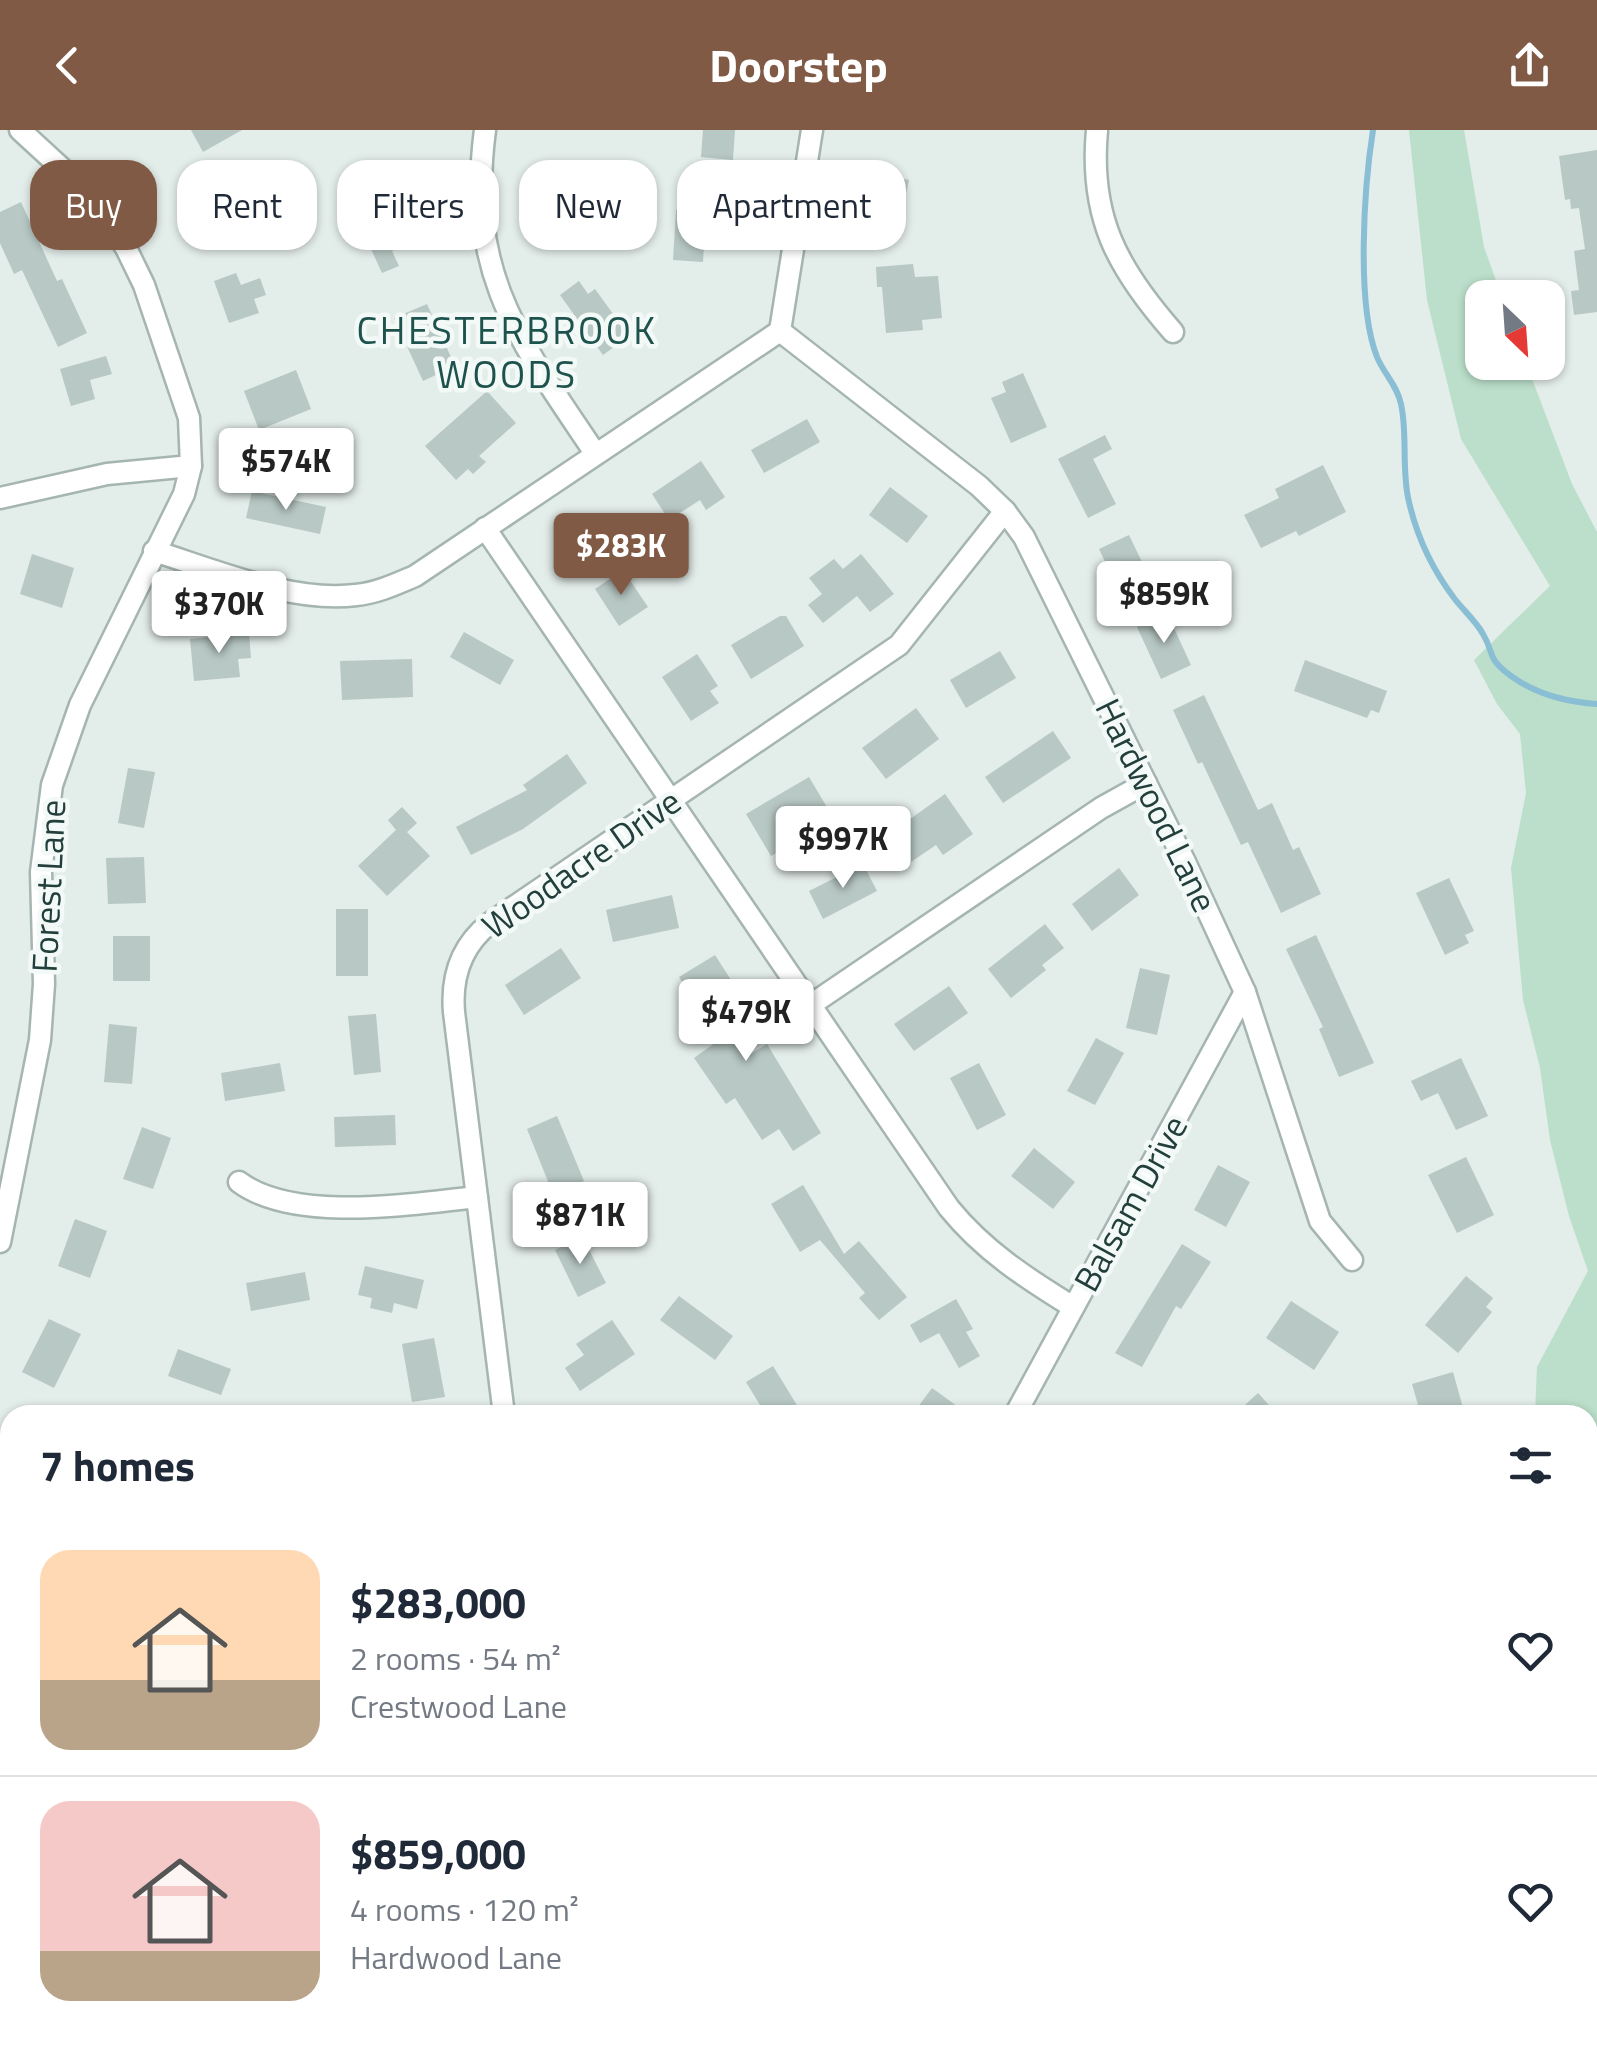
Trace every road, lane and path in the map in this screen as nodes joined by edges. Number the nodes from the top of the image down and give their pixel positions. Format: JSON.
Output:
{"nodes":[{"id":1,"x":20,"y":130,"type":"edge"},
{"id":2,"x":485,"y":130,"type":"edge"},
{"id":3,"x":812,"y":130,"type":"edge"},
{"id":4,"x":1097,"y":130,"type":"edge"},
{"id":5,"x":780,"y":330,"type":"junction"},
{"id":6,"x":1173,"y":332,"type":"dead end"},
{"id":7,"x":595,"y":452,"type":"junction"},
{"id":8,"x":191,"y":466,"type":"junction"},
{"id":9,"x":0,"y":498,"type":"edge"},
{"id":10,"x":1005,"y":511,"type":"junction"},
{"id":11,"x":485,"y":528,"type":"junction"},
{"id":12,"x":154,"y":551,"type":"junction"},
{"id":13,"x":1146,"y":783,"type":"junction"},
{"id":14,"x":669,"y":801,"type":"junction"},
{"id":15,"x":1245,"y":992,"type":"junction"},
{"id":16,"x":810,"y":1006,"type":"junction"},
{"id":17,"x":240,"y":1182,"type":"dead end"},
{"id":18,"x":477,"y":1197,"type":"junction"},
{"id":19,"x":0,"y":1242,"type":"edge"},
{"id":20,"x":1352,"y":1260,"type":"dead end"},
{"id":21,"x":1073,"y":1308,"type":"junction"},
{"id":22,"x":503,"y":1405,"type":"edge"},
{"id":23,"x":1020,"y":1405,"type":"edge"}],
"edges":[{"from":1,"to":8,"type":"street","name":"Forest Lane"},
{"from":2,"to":7,"type":"street"},
{"from":3,"to":5,"type":"street"},
{"from":4,"to":6,"type":"street"},
{"from":5,"to":7,"type":"street"},
{"from":5,"to":10,"type":"street","name":"Hardwood Lane"},
{"from":7,"to":11,"type":"street"},
{"from":8,"to":9,"type":"street"},
{"from":8,"to":12,"type":"street","name":"Forest Lane"},
{"from":10,"to":13,"type":"street","name":"Hardwood Lane"},
{"from":10,"to":14,"type":"street","name":"Woodacre Drive"},
{"from":11,"to":12,"type":"street"},
{"from":11,"to":14,"type":"street"},
{"from":12,"to":19,"type":"street","name":"Forest Lane"},
{"from":13,"to":15,"type":"street","name":"Hardwood Lane"},
{"from":13,"to":16,"type":"street"},
{"from":14,"to":16,"type":"street"},
{"from":14,"to":18,"type":"street","name":"Woodacre Drive"},
{"from":15,"to":20,"type":"street","name":"Hardwood Lane"},
{"from":15,"to":21,"type":"street","name":"Balsam Drive"},
{"from":16,"to":21,"type":"street"},
{"from":17,"to":18,"type":"street"},
{"from":18,"to":22,"type":"street","name":"Woodacre Drive"},
{"from":21,"to":23,"type":"street","name":"Balsam Drive"}]}
